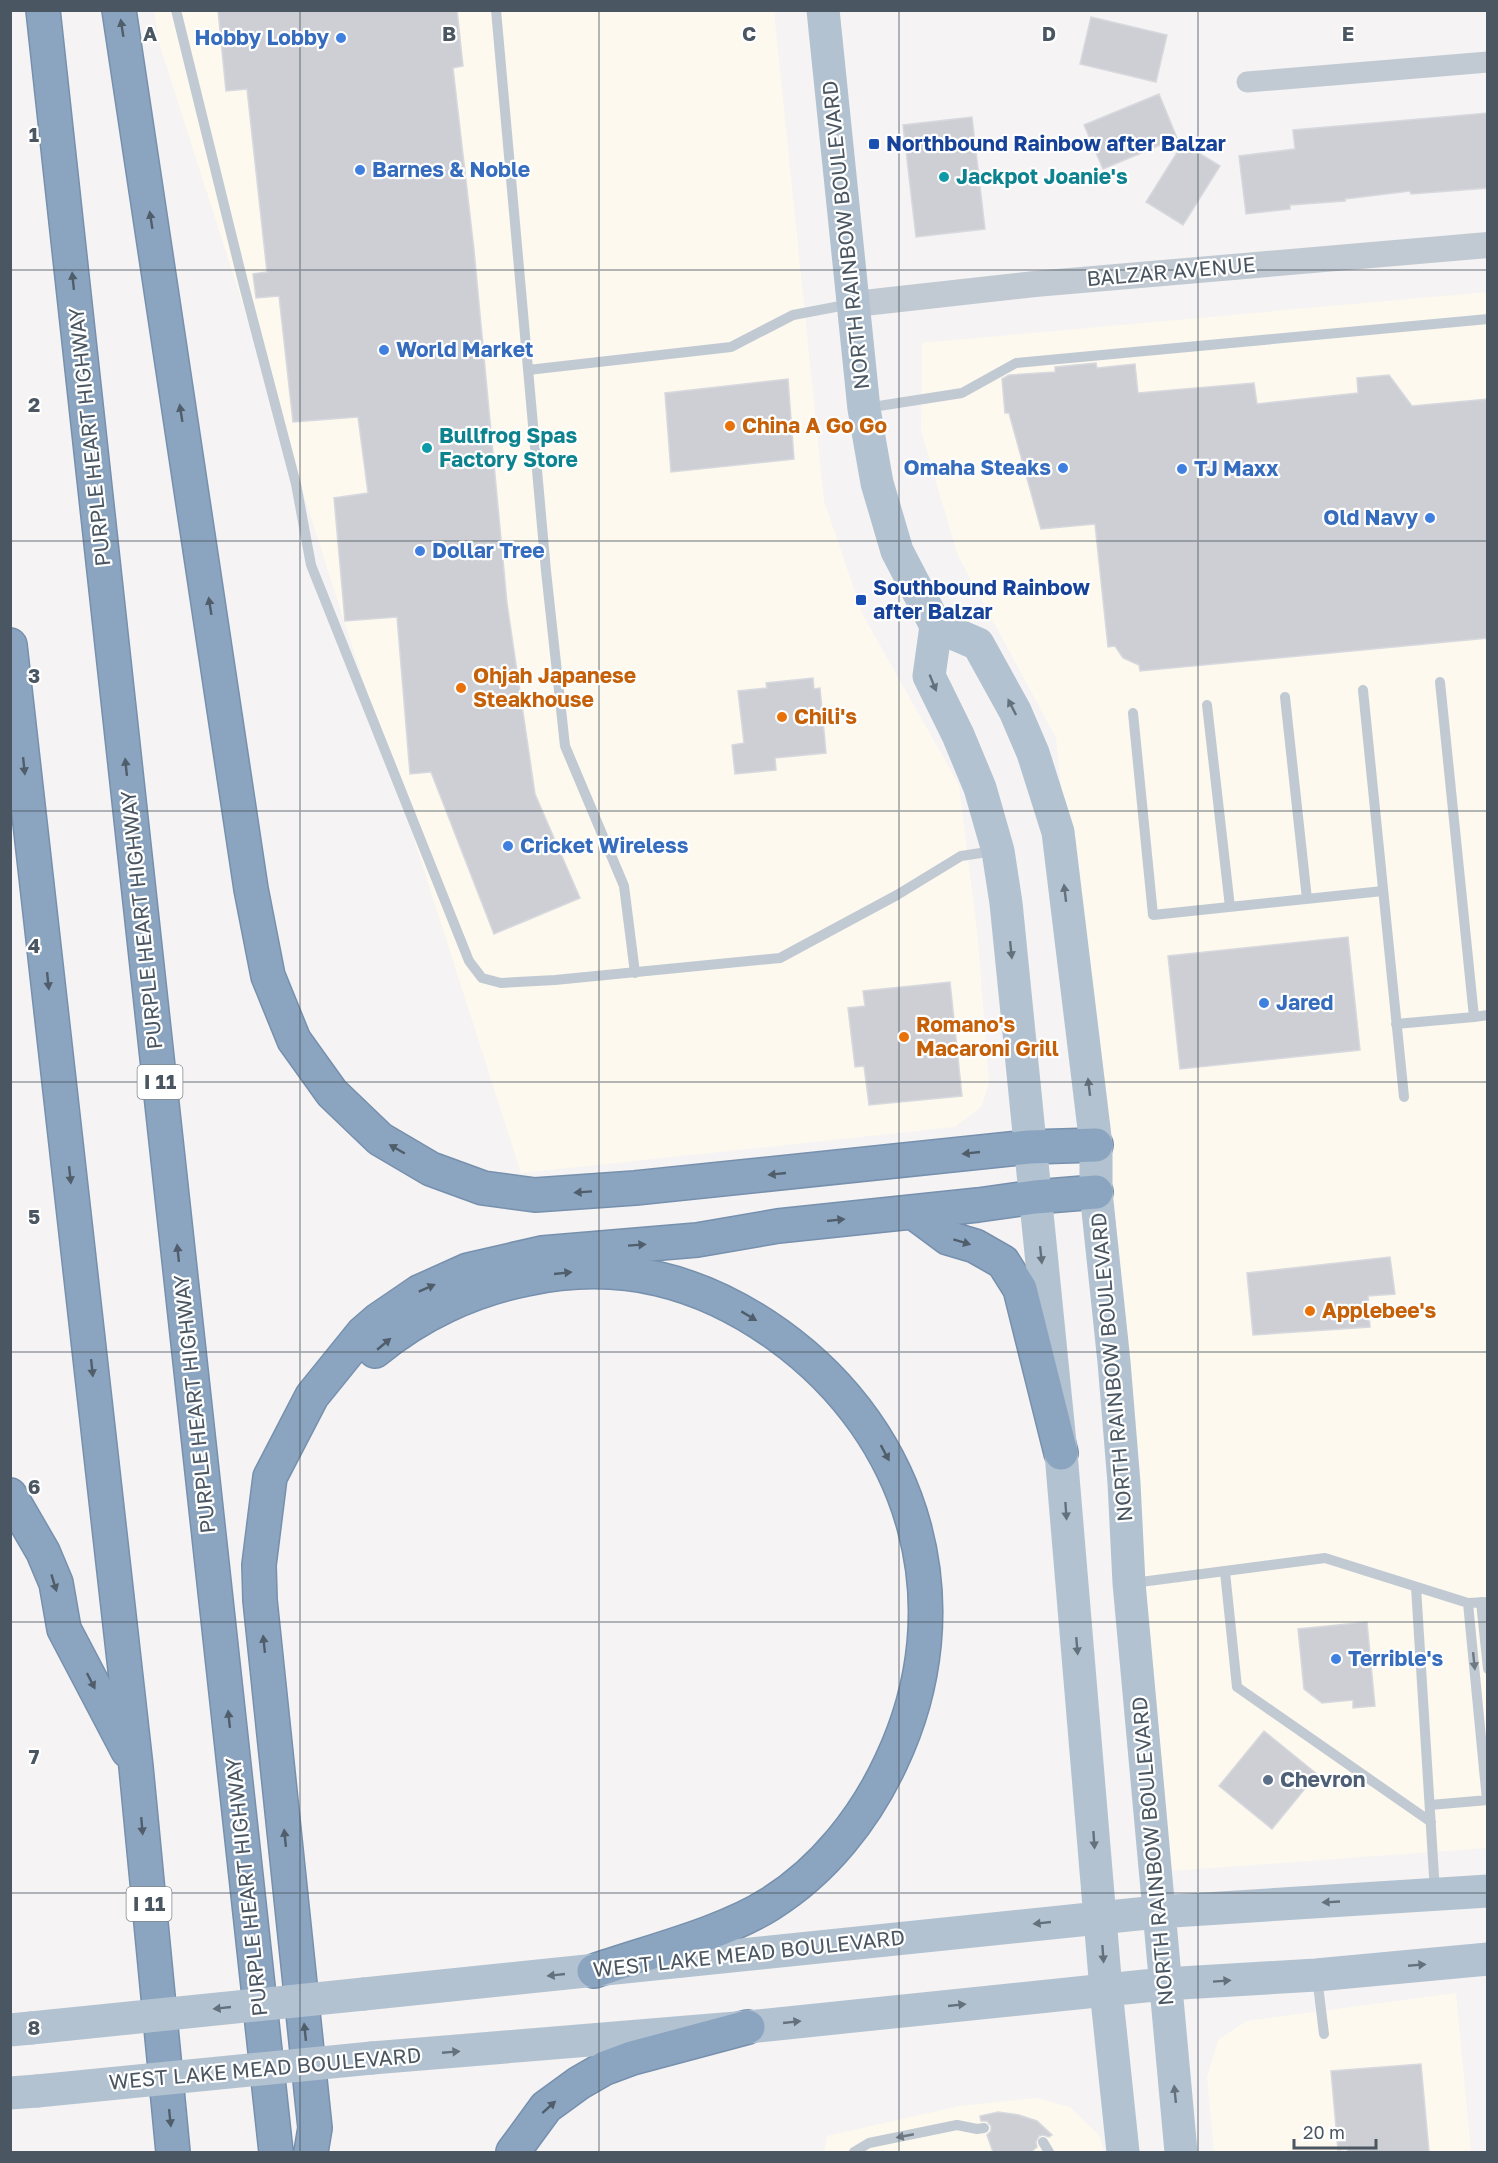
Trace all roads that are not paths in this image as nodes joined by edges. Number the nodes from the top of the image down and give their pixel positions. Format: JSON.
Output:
{"nodes":[{"id":1,"x":43,"y":10,"type":"edge"},
{"id":2,"x":119,"y":10,"type":"edge"},
{"id":3,"x":176,"y":10,"type":"edge"},
{"id":4,"x":496,"y":10,"type":"edge"},
{"id":5,"x":823,"y":10,"type":"edge"},
{"id":6,"x":1488,"y":62,"type":"edge"},
{"id":7,"x":1247,"y":82,"type":"dead end"},
{"id":8,"x":1488,"y":245,"type":"edge"},
{"id":9,"x":855,"y":304,"type":"junction"},
{"id":10,"x":1488,"y":319,"type":"edge"},
{"id":11,"x":528,"y":370,"type":"junction"},
{"id":12,"x":864,"y":409,"type":"junction"},
{"id":13,"x":936,"y":626,"type":"junction"},
{"id":14,"x":10,"y":645,"type":"edge"},
{"id":15,"x":1440,"y":682,"type":"dead end"},
{"id":16,"x":1363,"y":690,"type":"dead end"},
{"id":17,"x":1285,"y":698,"type":"dead end"},
{"id":18,"x":1207,"y":705,"type":"dead end"},
{"id":19,"x":1132,"y":713,"type":"dead end"},
{"id":20,"x":998,"y":851,"type":"junction"},
{"id":21,"x":1383,"y":891,"type":"junction"},
{"id":22,"x":1307,"y":899,"type":"junction"},
{"id":23,"x":1230,"y":907,"type":"junction"},
{"id":24,"x":635,"y":973,"type":"junction"},
{"id":25,"x":1488,"y":1015,"type":"edge"},
{"id":26,"x":1474,"y":1017,"type":"junction"},
{"id":27,"x":1396,"y":1024,"type":"junction"},
{"id":28,"x":1404,"y":1097,"type":"dead end"},
{"id":29,"x":1096,"y":1145,"type":"junction"},
{"id":30,"x":1029,"y":1147,"type":"junction"},
{"id":31,"x":1096,"y":1192,"type":"junction"},
{"id":32,"x":1035,"y":1197,"type":"junction"},
{"id":33,"x":913,"y":1212,"type":"junction"},
{"id":34,"x":1062,"y":1453,"type":"junction"},
{"id":35,"x":10,"y":1495,"type":"edge"},
{"id":36,"x":262,"y":1531,"type":"junction"},
{"id":37,"x":1225,"y":1572,"type":"junction"},
{"id":38,"x":1129,"y":1583,"type":"junction"},
{"id":39,"x":1416,"y":1587,"type":"junction"},
{"id":40,"x":1484,"y":1602,"type":"edge"},
{"id":41,"x":1468,"y":1603,"type":"junction"},
{"id":42,"x":1488,"y":1669,"type":"edge"},
{"id":43,"x":136,"y":1767,"type":"junction"},
{"id":44,"x":1487,"y":1800,"type":"edge"},
{"id":45,"x":1430,"y":1805,"type":"junction"},
{"id":46,"x":1431,"y":1822,"type":"junction"},
{"id":47,"x":1488,"y":1891,"type":"edge"},
{"id":48,"x":1435,"y":1895,"type":"junction"},
{"id":49,"x":1158,"y":1912,"type":"junction"},
{"id":50,"x":1100,"y":1917,"type":"junction"},
{"id":51,"x":1488,"y":1959,"type":"edge"},
{"id":52,"x":594,"y":1971,"type":"junction"},
{"id":53,"x":1316,"y":1975,"type":"junction"},
{"id":54,"x":1164,"y":1984,"type":"junction"},
{"id":55,"x":1106,"y":1990,"type":"junction"},
{"id":56,"x":748,"y":2026,"type":"junction"},
{"id":57,"x":21,"y":2029,"type":"edge"},
{"id":58,"x":1324,"y":2034,"type":"dead end"},
{"id":59,"x":24,"y":2092,"type":"edge"},
{"id":60,"x":984,"y":2128,"type":"dead end"},
{"id":61,"x":1043,"y":2142,"type":"dead end"},
{"id":62,"x":173,"y":2152,"type":"edge"},
{"id":63,"x":276,"y":2152,"type":"edge"},
{"id":64,"x":311,"y":2152,"type":"edge"},
{"id":65,"x":513,"y":2152,"type":"edge"},
{"id":66,"x":854,"y":2152,"type":"edge"},
{"id":67,"x":1049,"y":2152,"type":"edge"},
{"id":68,"x":1123,"y":2152,"type":"edge"},
{"id":69,"x":1181,"y":2152,"type":"edge"}],
"edges":[{"from":63,"to":1,"type":"highway","name":"PURPLE HEART HIGHWAY","number":"I 11","one_way":true},
{"from":30,"to":2,"type":"highway","one_way":true},
{"from":3,"to":24,"type":"lane"},
{"from":4,"to":11,"type":"lane"},
{"from":5,"to":9,"type":"main road","name":"NORTH RAINBOW BOULEVARD"},
{"from":6,"to":7,"type":"street"},
{"from":8,"to":9,"type":"street","name":"BALZAR AVENUE"},
{"from":9,"to":11,"type":"lane"},
{"from":9,"to":12,"type":"main road","name":"NORTH RAINBOW BOULEVARD"},
{"from":10,"to":12,"type":"lane"},
{"from":11,"to":24,"type":"lane"},
{"from":12,"to":13,"type":"main road","name":"NORTH RAINBOW BOULEVARD"},
{"from":13,"to":20,"type":"main road","one_way":true},
{"from":29,"to":13,"type":"main road","name":"NORTH RAINBOW BOULEVARD","one_way":true},
{"from":14,"to":43,"type":"highway","number":"I 11","one_way":true},
{"from":15,"to":26,"type":"lane"},
{"from":16,"to":21,"type":"lane"},
{"from":17,"to":22,"type":"lane"},
{"from":18,"to":23,"type":"lane"},
{"from":19,"to":23,"type":"lane"},
{"from":20,"to":24,"type":"lane"},
{"from":20,"to":30,"type":"main road","one_way":true},
{"from":21,"to":22,"type":"lane"},
{"from":21,"to":27,"type":"lane"},
{"from":22,"to":23,"type":"lane"},
{"from":25,"to":26,"type":"lane"},
{"from":26,"to":27,"type":"lane"},
{"from":27,"to":28,"type":"lane"},
{"from":29,"to":30,"type":"highway"},
{"from":29,"to":31,"type":"main road","name":"NORTH RAINBOW BOULEVARD"},
{"from":30,"to":32,"type":"main road"},
{"from":31,"to":32,"type":"highway"},
{"from":31,"to":38,"type":"main road","name":"NORTH RAINBOW BOULEVARD"},
{"from":32,"to":33,"type":"highway"},
{"from":32,"to":34,"type":"main road","one_way":true},
{"from":33,"to":34,"type":"highway","one_way":true},
{"from":36,"to":33,"type":"highway","one_way":true},
{"from":34,"to":50,"type":"main road","one_way":true},
{"from":35,"to":43,"type":"highway","one_way":true},
{"from":36,"to":52,"type":"highway","one_way":true},
{"from":64,"to":36,"type":"highway","one_way":true},
{"from":37,"to":38,"type":"lane"},
{"from":37,"to":39,"type":"lane"},
{"from":37,"to":46,"type":"lane"},
{"from":38,"to":49,"type":"main road","name":"NORTH RAINBOW BOULEVARD"},
{"from":39,"to":41,"type":"lane"},
{"from":39,"to":45,"type":"lane"},
{"from":40,"to":41,"type":"lane"},
{"from":40,"to":42,"type":"lane"},
{"from":41,"to":44,"type":"lane","one_way":true},
{"from":43,"to":62,"type":"highway","number":"I 11","one_way":true},
{"from":44,"to":45,"type":"lane"},
{"from":45,"to":46,"type":"lane"},
{"from":46,"to":48,"type":"lane"},
{"from":47,"to":48,"type":"main road","name":"WEST LAKE MEAD BOULEVARD"},
{"from":48,"to":49,"type":"main road","name":"WEST LAKE MEAD BOULEVARD","one_way":true},
{"from":49,"to":50,"type":"main road","name":"WEST LAKE MEAD BOULEVARD"},
{"from":49,"to":54,"type":"main road","name":"NORTH RAINBOW BOULEVARD"},
{"from":50,"to":52,"type":"main road","name":"WEST LAKE MEAD BOULEVARD","one_way":true},
{"from":50,"to":55,"type":"main road","one_way":true},
{"from":53,"to":51,"type":"main road","name":"WEST LAKE MEAD BOULEVARD","one_way":true},
{"from":52,"to":57,"type":"main road","name":"WEST LAKE MEAD BOULEVARD","one_way":true,"bridge":true},
{"from":54,"to":53,"type":"main road","name":"WEST LAKE MEAD BOULEVARD","one_way":true},
{"from":53,"to":58,"type":"lane"},
{"from":54,"to":55,"type":"main road","name":"WEST LAKE MEAD BOULEVARD"},
{"from":69,"to":54,"type":"main road","name":"NORTH RAINBOW BOULEVARD","one_way":true},
{"from":56,"to":55,"type":"main road","name":"WEST LAKE MEAD BOULEVARD","one_way":true},
{"from":55,"to":68,"type":"main road"},
{"from":59,"to":56,"type":"main road","name":"WEST LAKE MEAD BOULEVARD","one_way":true,"bridge":true},
{"from":65,"to":56,"type":"highway","one_way":true},
{"from":60,"to":66,"type":"lane","one_way":true},
{"from":61,"to":67,"type":"lane"}]}
